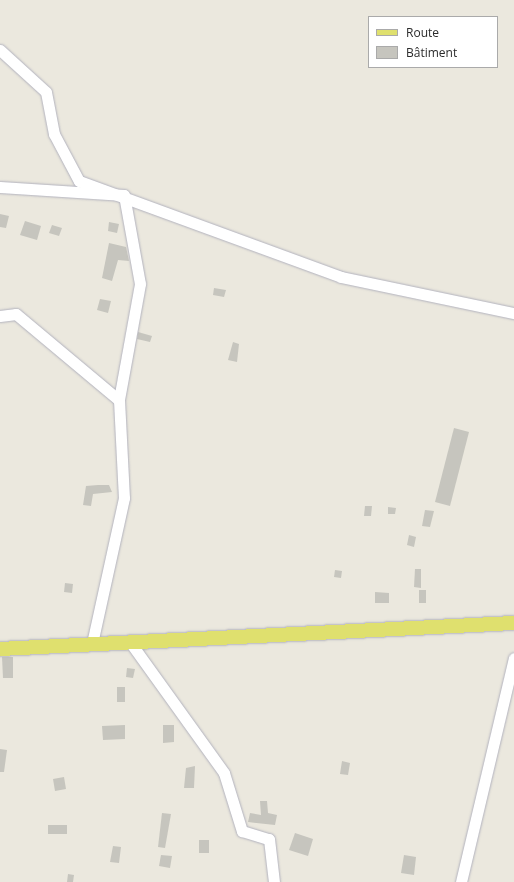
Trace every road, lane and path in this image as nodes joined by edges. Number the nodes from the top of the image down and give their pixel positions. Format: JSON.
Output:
{"nodes":[{"id":1,"x":0,"y":50,"type":"edge"},
{"id":2,"x":0,"y":187,"type":"edge"},
{"id":3,"x":124,"y":195,"type":"junction"},
{"id":4,"x":514,"y":313,"type":"edge"},
{"id":5,"x":0,"y":316,"type":"edge"},
{"id":6,"x":119,"y":400,"type":"junction"},
{"id":7,"x":514,"y":623,"type":"edge"},
{"id":8,"x":130,"y":642,"type":"junction"},
{"id":9,"x":92,"y":644,"type":"junction"},
{"id":10,"x":0,"y":649,"type":"edge"},
{"id":11,"x":514,"y":658,"type":"edge"},
{"id":12,"x":274,"y":882,"type":"edge"},
{"id":13,"x":461,"y":882,"type":"edge"}],
"edges":[{"from":1,"to":3,"type":"street"},
{"from":2,"to":3,"type":"street"},
{"from":3,"to":4,"type":"street"},
{"from":3,"to":6,"type":"street"},
{"from":5,"to":6,"type":"street"},
{"from":6,"to":9,"type":"street"},
{"from":7,"to":8,"type":"main road"},
{"from":8,"to":9,"type":"main road"},
{"from":8,"to":12,"type":"street"},
{"from":9,"to":10,"type":"main road"},
{"from":11,"to":13,"type":"street"}]}
